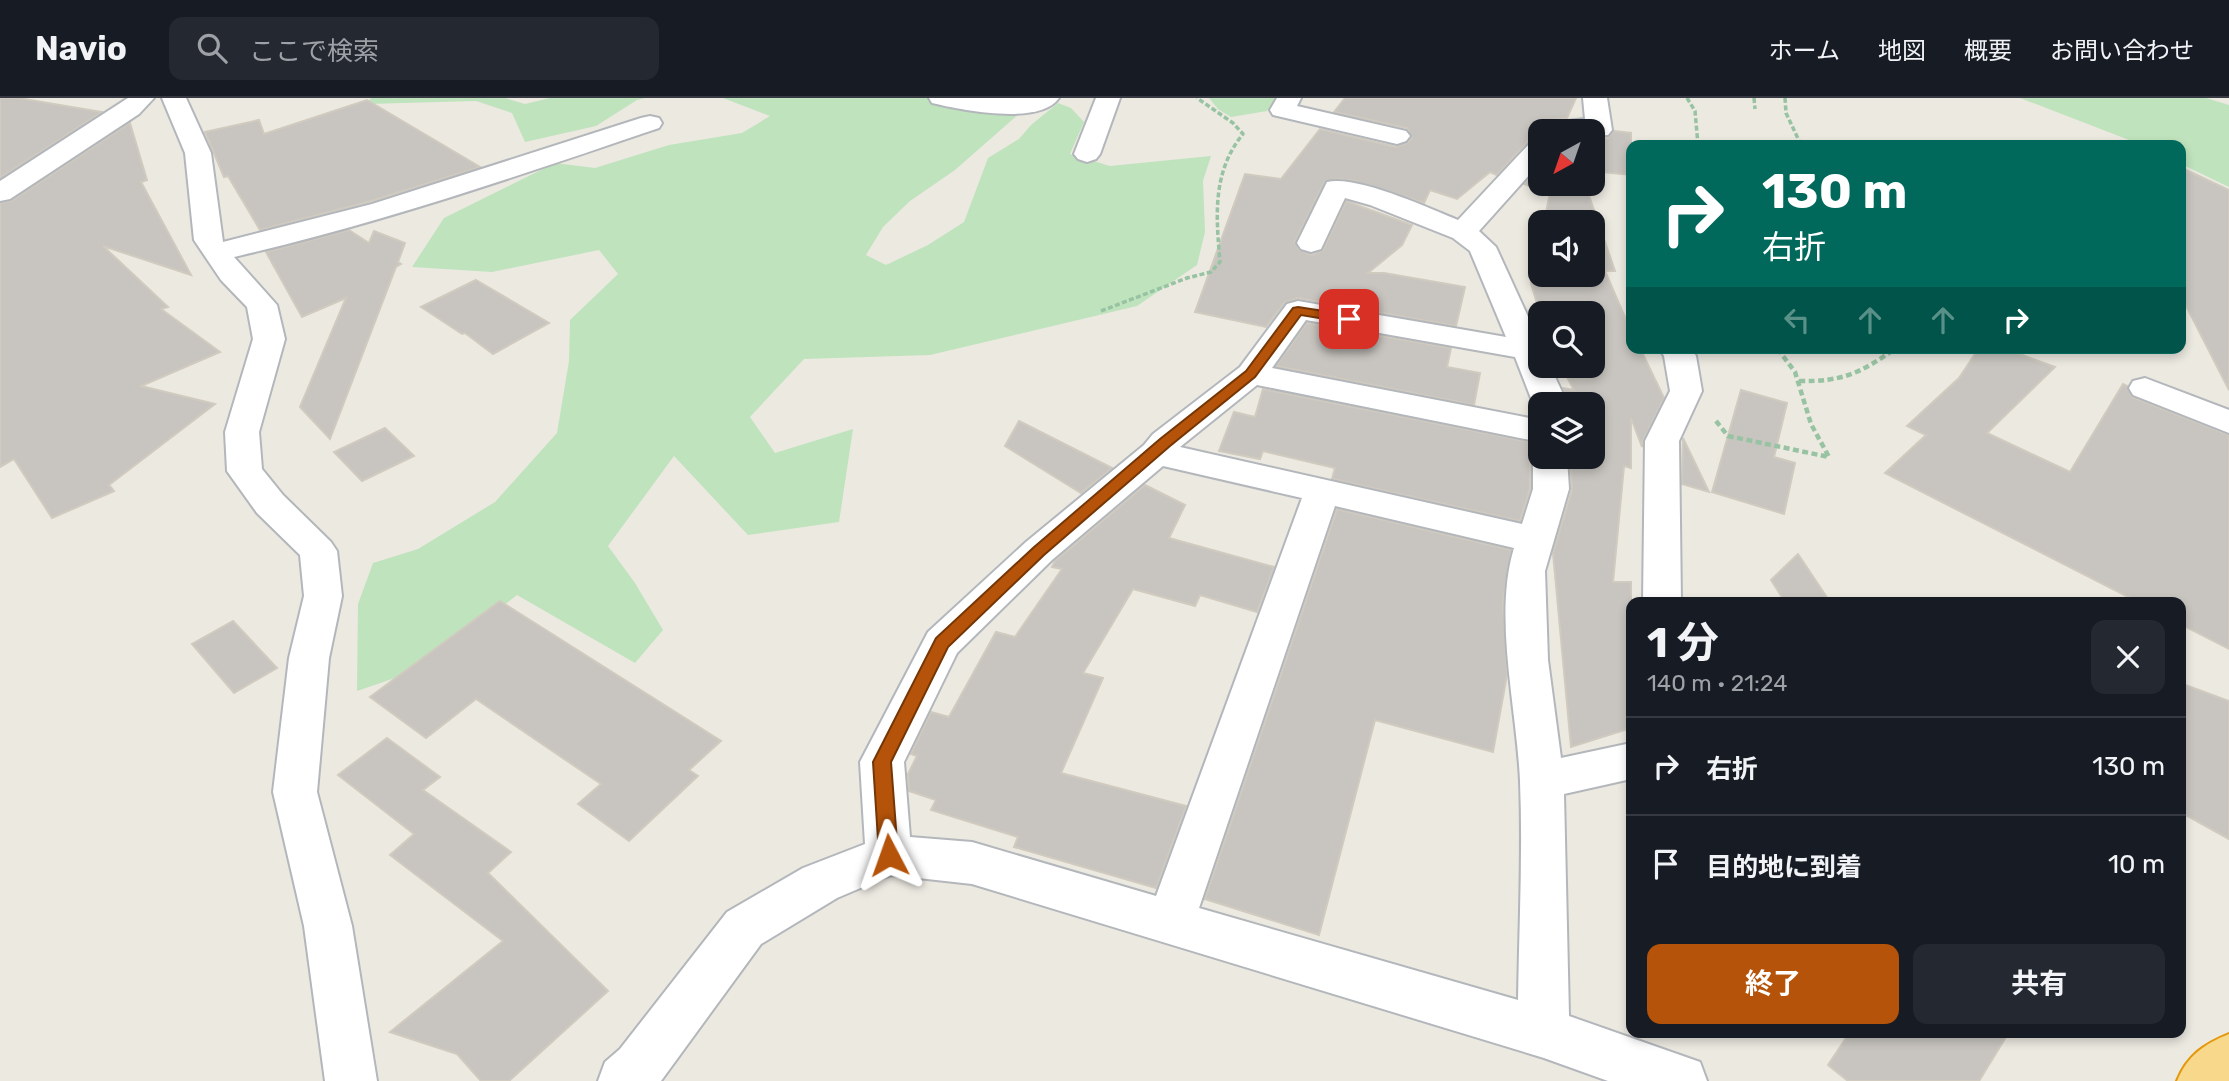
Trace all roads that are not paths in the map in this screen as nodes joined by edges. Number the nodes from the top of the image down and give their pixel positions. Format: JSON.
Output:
{"nodes":[{"id":1,"x":142,"y":98,"type":"edge"},
{"id":2,"x":174,"y":98,"type":"edge"},
{"id":3,"x":942,"y":98,"type":"edge"},
{"id":4,"x":1047,"y":98,"type":"edge"},
{"id":5,"x":1108,"y":98,"type":"edge"},
{"id":6,"x":1289,"y":98,"type":"edge"},
{"id":7,"x":1595,"y":98,"type":"edge"},
{"id":8,"x":1598,"y":119,"type":"edge"},
{"id":9,"x":650,"y":123,"type":"dead end"},
{"id":10,"x":1397,"y":136,"type":"dead end"},
{"id":11,"x":1087,"y":154,"type":"dead end"},
{"id":12,"x":1528,"y":160,"type":"edge"},
{"id":13,"x":0,"y":193,"type":"edge"},
{"id":14,"x":1463,"y":232,"type":"junction"},
{"id":15,"x":1311,"y":243,"type":"dead end"},
{"id":16,"x":217,"y":252,"type":"junction"},
{"id":17,"x":1528,"y":350,"type":"joint"},
{"id":18,"x":1679,"y":354,"type":"edge"},
{"id":19,"x":1251,"y":374,"type":"junction"},
{"id":20,"x":2145,"y":388,"type":"dead end"},
{"id":21,"x":2229,"y":422,"type":"edge"},
{"id":22,"x":1528,"y":429,"type":"edge"},
{"id":23,"x":1156,"y":453,"type":"junction"},
{"id":24,"x":1550,"y":469,"type":"edge"},
{"id":25,"x":1322,"y":491,"type":"junction"},
{"id":26,"x":1536,"y":540,"type":"junction"},
{"id":27,"x":1662,"y":597,"type":"edge"},
{"id":28,"x":1626,"y":762,"type":"edge"},
{"id":29,"x":1542,"y":781,"type":"junction"},
{"id":30,"x":889,"y":855,"type":"junction"},
{"id":31,"x":1170,"y":922,"type":"junction"},
{"id":32,"x":1544,"y":1033,"type":"junction"},
{"id":33,"x":2229,"y":1060,"type":"edge"},
{"id":34,"x":351,"y":1081,"type":"edge"},
{"id":35,"x":624,"y":1081,"type":"edge"},
{"id":36,"x":1681,"y":1081,"type":"edge"},
{"id":37,"x":2203,"y":1081,"type":"edge"}],
"edges":[{"from":1,"to":13,"type":"street"},
{"from":2,"to":16,"type":"street"},
{"from":3,"to":4,"type":"street"},
{"from":5,"to":11,"type":"street"},
{"from":6,"to":10,"type":"street"},
{"from":7,"to":8,"type":"street"},
{"from":9,"to":16,"type":"street"},
{"from":12,"to":14,"type":"street"},
{"from":14,"to":15,"type":"street"},
{"from":14,"to":17,"type":"street"},
{"from":16,"to":34,"type":"street"},
{"from":17,"to":19,"type":"street"},
{"from":18,"to":27,"type":"street"},
{"from":19,"to":22,"type":"street"},
{"from":19,"to":23,"type":"street"},
{"from":20,"to":21,"type":"street"},
{"from":23,"to":25,"type":"street"},
{"from":23,"to":30,"type":"street"},
{"from":24,"to":26,"type":"street"},
{"from":25,"to":26,"type":"street"},
{"from":25,"to":31,"type":"street"},
{"from":26,"to":29,"type":"street"},
{"from":28,"to":29,"type":"street"},
{"from":29,"to":32,"type":"street"},
{"from":30,"to":31,"type":"street"},
{"from":30,"to":35,"type":"street"},
{"from":31,"to":32,"type":"street"},
{"from":32,"to":36,"type":"street"},
{"from":33,"to":37,"type":"highway"}]}
